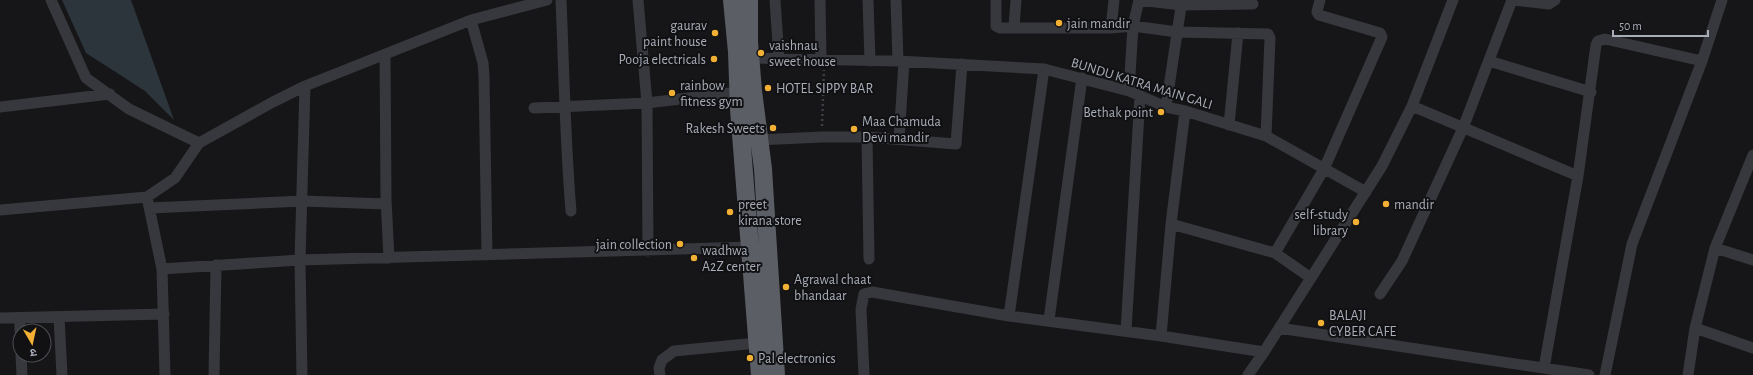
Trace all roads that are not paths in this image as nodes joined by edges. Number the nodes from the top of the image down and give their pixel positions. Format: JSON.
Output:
{"nodes":[{"id":1,"x":51,"y":0,"type":"edge"},
{"id":2,"x":547,"y":0,"type":"edge"},
{"id":3,"x":561,"y":0,"type":"edge"},
{"id":4,"x":638,"y":0,"type":"edge"},
{"id":5,"x":732,"y":0,"type":"edge"},
{"id":6,"x":749,"y":0,"type":"edge"},
{"id":7,"x":775,"y":0,"type":"edge"},
{"id":8,"x":820,"y":0,"type":"edge"},
{"id":9,"x":868,"y":0,"type":"edge"},
{"id":10,"x":896,"y":0,"type":"edge"},
{"id":11,"x":996,"y":0,"type":"edge"},
{"id":12,"x":1016,"y":0,"type":"edge"},
{"id":13,"x":1114,"y":0,"type":"edge"},
{"id":14,"x":1139,"y":0,"type":"edge"},
{"id":15,"x":1320,"y":0,"type":"edge"},
{"id":16,"x":1453,"y":0,"type":"edge"},
{"id":17,"x":1513,"y":0,"type":"edge"},
{"id":18,"x":1555,"y":0,"type":"edge"},
{"id":19,"x":1722,"y":0,"type":"edge"},
{"id":20,"x":1182,"y":3,"type":"edge"},
{"id":21,"x":1253,"y":4,"type":"dead end"},
{"id":22,"x":471,"y":20,"type":"junction"},
{"id":23,"x":1133,"y":26,"type":"junction"},
{"id":24,"x":1014,"y":27,"type":"junction"},
{"id":25,"x":1110,"y":28,"type":"junction"},
{"id":26,"x":1178,"y":32,"type":"junction"},
{"id":27,"x":1238,"y":33,"type":"junction"},
{"id":28,"x":385,"y":54,"type":"junction"},
{"id":29,"x":750,"y":58,"type":"junction"},
{"id":30,"x":779,"y":59,"type":"junction"},
{"id":31,"x":823,"y":60,"type":"junction"},
{"id":32,"x":870,"y":61,"type":"junction"},
{"id":33,"x":901,"y":61,"type":"junction"},
{"id":34,"x":1488,"y":61,"type":"junction"},
{"id":35,"x":1702,"y":61,"type":"junction"},
{"id":36,"x":962,"y":64,"type":"junction"},
{"id":37,"x":1044,"y":69,"type":"junction"},
{"id":38,"x":1082,"y":78,"type":"junction"},
{"id":39,"x":305,"y":86,"type":"junction"},
{"id":40,"x":1129,"y":91,"type":"junction"},
{"id":41,"x":738,"y":92,"type":"junction"},
{"id":42,"x":1591,"y":92,"type":"junction"},
{"id":43,"x":110,"y":94,"type":"junction"},
{"id":44,"x":1140,"y":96,"type":"junction"},
{"id":45,"x":647,"y":104,"type":"junction"},
{"id":46,"x":566,"y":106,"type":"junction"},
{"id":47,"x":1412,"y":106,"type":"junction"},
{"id":48,"x":0,"y":107,"type":"edge"},
{"id":49,"x":1166,"y":107,"type":"junction"},
{"id":50,"x":534,"y":108,"type":"dead end"},
{"id":51,"x":1185,"y":111,"type":"junction"},
{"id":52,"x":1229,"y":125,"type":"junction"},
{"id":53,"x":1463,"y":128,"type":"junction"},
{"id":54,"x":1266,"y":136,"type":"junction"},
{"id":55,"x":867,"y":137,"type":"junction"},
{"id":56,"x":898,"y":139,"type":"junction"},
{"id":57,"x":759,"y":140,"type":"junction"},
{"id":58,"x":199,"y":143,"type":"junction"},
{"id":59,"x":1752,"y":160,"type":"edge"},
{"id":60,"x":1324,"y":169,"type":"junction"},
{"id":61,"x":1578,"y":176,"type":"junction"},
{"id":62,"x":1366,"y":192,"type":"junction"},
{"id":63,"x":147,"y":197,"type":"junction"},
{"id":64,"x":303,"y":202,"type":"junction"},
{"id":65,"x":386,"y":204,"type":"junction"},
{"id":66,"x":150,"y":208,"type":"junction"},
{"id":67,"x":0,"y":210,"type":"edge"},
{"id":68,"x":570,"y":211,"type":"dead end"},
{"id":69,"x":1171,"y":224,"type":"junction"},
{"id":70,"x":750,"y":247,"type":"junction"},
{"id":71,"x":1715,"y":248,"type":"junction"},
{"id":72,"x":648,"y":251,"type":"junction"},
{"id":73,"x":1275,"y":253,"type":"junction"},
{"id":74,"x":487,"y":255,"type":"junction"},
{"id":75,"x":389,"y":258,"type":"junction"},
{"id":76,"x":869,"y":259,"type":"dead end"},
{"id":77,"x":300,"y":260,"type":"junction"},
{"id":78,"x":1753,"y":260,"type":"edge"},
{"id":79,"x":216,"y":265,"type":"junction"},
{"id":80,"x":162,"y":269,"type":"junction"},
{"id":81,"x":1311,"y":278,"type":"junction"},
{"id":82,"x":1380,"y":294,"type":"dead end"},
{"id":83,"x":164,"y":314,"type":"junction"},
{"id":84,"x":1009,"y":316,"type":"junction"},
{"id":85,"x":59,"y":317,"type":"junction"},
{"id":86,"x":0,"y":318,"type":"edge"},
{"id":87,"x":20,"y":318,"type":"junction"},
{"id":88,"x":1049,"y":320,"type":"junction"},
{"id":89,"x":20,"y":323,"type":"edge"},
{"id":90,"x":1279,"y":328,"type":"junction"},
{"id":91,"x":1695,"y":328,"type":"junction"},
{"id":92,"x":1126,"y":331,"type":"junction"},
{"id":93,"x":1161,"y":336,"type":"junction"},
{"id":94,"x":758,"y":343,"type":"junction"},
{"id":95,"x":1753,"y":348,"type":"edge"},
{"id":96,"x":1264,"y":352,"type":"junction"},
{"id":97,"x":21,"y":363,"type":"edge"},
{"id":98,"x":1544,"y":368,"type":"junction"},
{"id":99,"x":22,"y":375,"type":"edge"},
{"id":100,"x":62,"y":375,"type":"edge"},
{"id":101,"x":165,"y":375,"type":"edge"},
{"id":102,"x":214,"y":375,"type":"edge"},
{"id":103,"x":302,"y":375,"type":"edge"},
{"id":104,"x":660,"y":375,"type":"edge"},
{"id":105,"x":760,"y":375,"type":"edge"},
{"id":106,"x":776,"y":375,"type":"edge"},
{"id":107,"x":864,"y":375,"type":"edge"},
{"id":108,"x":1248,"y":375,"type":"edge"},
{"id":109,"x":1589,"y":375,"type":"edge"},
{"id":110,"x":1605,"y":375,"type":"edge"},
{"id":111,"x":1688,"y":375,"type":"edge"}],
"edges":[{"from":1,"to":43,"type":"street"},
{"from":2,"to":22,"type":"street"},
{"from":3,"to":46,"type":"street"},
{"from":4,"to":45,"type":"street"},
{"from":5,"to":41,"type":"highway"},
{"from":6,"to":29,"type":"highway"},
{"from":7,"to":30,"type":"street"},
{"from":8,"to":31,"type":"street"},
{"from":9,"to":32,"type":"street"},
{"from":10,"to":33,"type":"street"},
{"from":11,"to":24,"type":"street"},
{"from":12,"to":24,"type":"street"},
{"from":13,"to":25,"type":"street"},
{"from":14,"to":20,"type":"street"},
{"from":14,"to":23,"type":"street"},
{"from":15,"to":60,"type":"street"},
{"from":16,"to":47,"type":"street"},
{"from":17,"to":18,"type":"street"},
{"from":17,"to":34,"type":"street"},
{"from":19,"to":35,"type":"street"},
{"from":20,"to":21,"type":"street"},
{"from":20,"to":26,"type":"street"},
{"from":22,"to":28,"type":"street"},
{"from":22,"to":74,"type":"street"},
{"from":23,"to":25,"type":"street"},
{"from":23,"to":26,"type":"street"},
{"from":23,"to":40,"type":"street"},
{"from":24,"to":25,"type":"street"},
{"from":26,"to":27,"type":"street"},
{"from":26,"to":49,"type":"street"},
{"from":27,"to":52,"type":"street"},
{"from":27,"to":54,"type":"street"},
{"from":28,"to":39,"type":"street"},
{"from":28,"to":65,"type":"street"},
{"from":29,"to":30,"type":"street","name":"BUNDU KATRA MAIN GALI"},
{"from":29,"to":57,"type":"highway"},
{"from":30,"to":31,"type":"street","name":"BUNDU KATRA MAIN GALI"},
{"from":31,"to":32,"type":"street","name":"BUNDU KATRA MAIN GALI"},
{"from":32,"to":33,"type":"street","name":"BUNDU KATRA MAIN GALI"},
{"from":33,"to":36,"type":"street","name":"BUNDU KATRA MAIN GALI"},
{"from":33,"to":56,"type":"street"},
{"from":34,"to":42,"type":"street"},
{"from":34,"to":53,"type":"street"},
{"from":35,"to":42,"type":"street"},
{"from":35,"to":110,"type":"street"},
{"from":36,"to":37,"type":"street","name":"BUNDU KATRA MAIN GALI"},
{"from":36,"to":56,"type":"street"},
{"from":37,"to":38,"type":"street","name":"BUNDU KATRA MAIN GALI"},
{"from":37,"to":84,"type":"street"},
{"from":38,"to":40,"type":"street","name":"BUNDU KATRA MAIN GALI"},
{"from":38,"to":88,"type":"street"},
{"from":39,"to":58,"type":"street"},
{"from":39,"to":64,"type":"street"},
{"from":40,"to":44,"type":"street","name":"BUNDU KATRA MAIN GALI"},
{"from":41,"to":45,"type":"street"},
{"from":41,"to":70,"type":"highway"},
{"from":42,"to":61,"type":"street"},
{"from":43,"to":48,"type":"street"},
{"from":43,"to":58,"type":"street"},
{"from":44,"to":49,"type":"street","name":"BUNDU KATRA MAIN GALI"},
{"from":44,"to":92,"type":"street"},
{"from":45,"to":46,"type":"street"},
{"from":45,"to":72,"type":"street"},
{"from":46,"to":50,"type":"street"},
{"from":46,"to":68,"type":"street"},
{"from":47,"to":53,"type":"street"},
{"from":47,"to":62,"type":"street"},
{"from":49,"to":51,"type":"street","name":"BUNDU KATRA MAIN GALI"},
{"from":51,"to":52,"type":"street","name":"BUNDU KATRA MAIN GALI"},
{"from":51,"to":69,"type":"street"},
{"from":52,"to":54,"type":"street","name":"BUNDU KATRA MAIN GALI"},
{"from":53,"to":61,"type":"street"},
{"from":53,"to":82,"type":"street"},
{"from":54,"to":60,"type":"street","name":"BUNDU KATRA MAIN GALI"},
{"from":55,"to":56,"type":"street"},
{"from":55,"to":57,"type":"street"},
{"from":55,"to":76,"type":"street"},
{"from":57,"to":106,"type":"highway"},
{"from":58,"to":63,"type":"street"},
{"from":59,"to":71,"type":"street"},
{"from":60,"to":62,"type":"street","name":"BUNDU KATRA MAIN GALI"},
{"from":60,"to":73,"type":"street"},
{"from":61,"to":98,"type":"street"},
{"from":62,"to":81,"type":"street"},
{"from":63,"to":66,"type":"street"},
{"from":63,"to":67,"type":"street"},
{"from":64,"to":65,"type":"street"},
{"from":64,"to":66,"type":"street"},
{"from":64,"to":77,"type":"street"},
{"from":65,"to":75,"type":"street"},
{"from":66,"to":80,"type":"street"},
{"from":69,"to":73,"type":"street"},
{"from":69,"to":93,"type":"street"},
{"from":70,"to":72,"type":"street"},
{"from":70,"to":94,"type":"highway"},
{"from":71,"to":78,"type":"street"},
{"from":71,"to":91,"type":"street"},
{"from":72,"to":74,"type":"street"},
{"from":73,"to":81,"type":"street"},
{"from":74,"to":75,"type":"street"},
{"from":75,"to":77,"type":"street"},
{"from":77,"to":79,"type":"street"},
{"from":77,"to":103,"type":"street"},
{"from":79,"to":80,"type":"street"},
{"from":79,"to":102,"type":"street"},
{"from":80,"to":83,"type":"street"},
{"from":81,"to":90,"type":"street"},
{"from":83,"to":85,"type":"street"},
{"from":83,"to":101,"type":"street"},
{"from":84,"to":88,"type":"street"},
{"from":84,"to":107,"type":"street"},
{"from":85,"to":87,"type":"street"},
{"from":85,"to":100,"type":"street"},
{"from":86,"to":87,"type":"street"},
{"from":87,"to":89,"type":"street"},
{"from":88,"to":92,"type":"street"},
{"from":90,"to":96,"type":"street"},
{"from":90,"to":98,"type":"street"},
{"from":91,"to":95,"type":"street"},
{"from":91,"to":111,"type":"street"},
{"from":92,"to":93,"type":"street"},
{"from":93,"to":96,"type":"street"},
{"from":94,"to":104,"type":"street"},
{"from":94,"to":105,"type":"highway"},
{"from":96,"to":108,"type":"street"},
{"from":97,"to":99,"type":"street"},
{"from":98,"to":109,"type":"street"}]}
